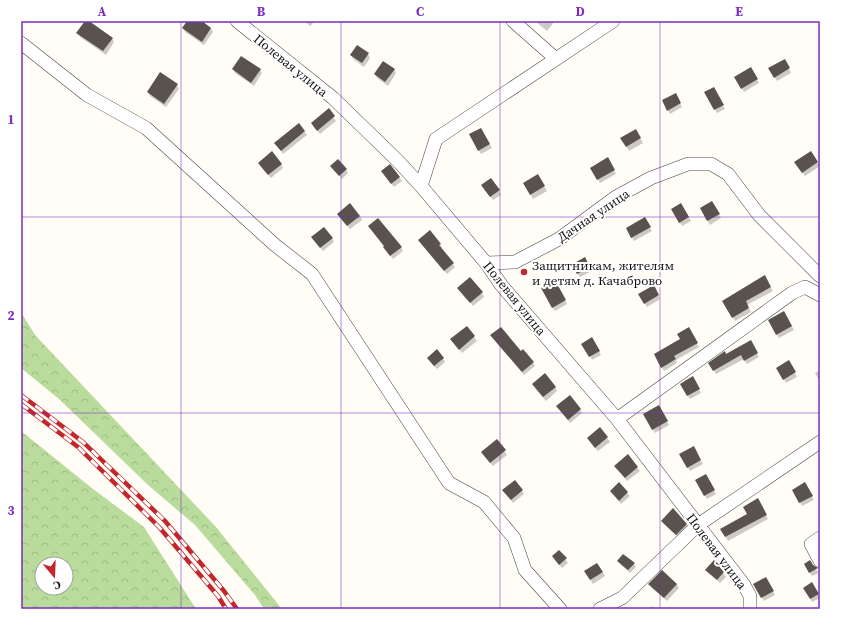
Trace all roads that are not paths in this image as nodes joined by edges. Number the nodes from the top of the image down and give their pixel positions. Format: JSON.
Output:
{"nodes":[{"id":1,"x":238,"y":21,"type":"edge"},
{"id":2,"x":513,"y":21,"type":"edge"},
{"id":3,"x":613,"y":21,"type":"edge"},
{"id":4,"x":21,"y":43,"type":"edge"},
{"id":5,"x":556,"y":59,"type":"junction"},
{"id":6,"x":421,"y":186,"type":"junction"},
{"id":7,"x":486,"y":263,"type":"junction"},
{"id":8,"x":820,"y":276,"type":"edge"},
{"id":9,"x":820,"y":295,"type":"edge"},
{"id":10,"x":617,"y":419,"type":"junction"},
{"id":11,"x":820,"y":442,"type":"edge"},
{"id":12,"x":698,"y":525,"type":"junction"},
{"id":13,"x":820,"y":538,"type":"edge"},
{"id":14,"x":820,"y":561,"type":"edge"},
{"id":15,"x":560,"y":609,"type":"edge"},
{"id":16,"x":600,"y":609,"type":"edge"},
{"id":17,"x":750,"y":609,"type":"edge"}],
"edges":[{"from":1,"to":6,"type":"street","name":"Полевая улица"},
{"from":2,"to":5,"type":"street"},
{"from":3,"to":5,"type":"street"},
{"from":4,"to":15,"type":"street"},
{"from":5,"to":6,"type":"street"},
{"from":6,"to":7,"type":"street","name":"Полевая улица"},
{"from":7,"to":8,"type":"street","name":"Дачная улица"},
{"from":7,"to":10,"type":"street","name":"Полевая улица"},
{"from":9,"to":10,"type":"street"},
{"from":10,"to":12,"type":"street","name":"Полевая улица"},
{"from":11,"to":12,"type":"street"},
{"from":12,"to":16,"type":"street"},
{"from":12,"to":17,"type":"street","name":"Полевая улица"},
{"from":13,"to":14,"type":"street"}]}
